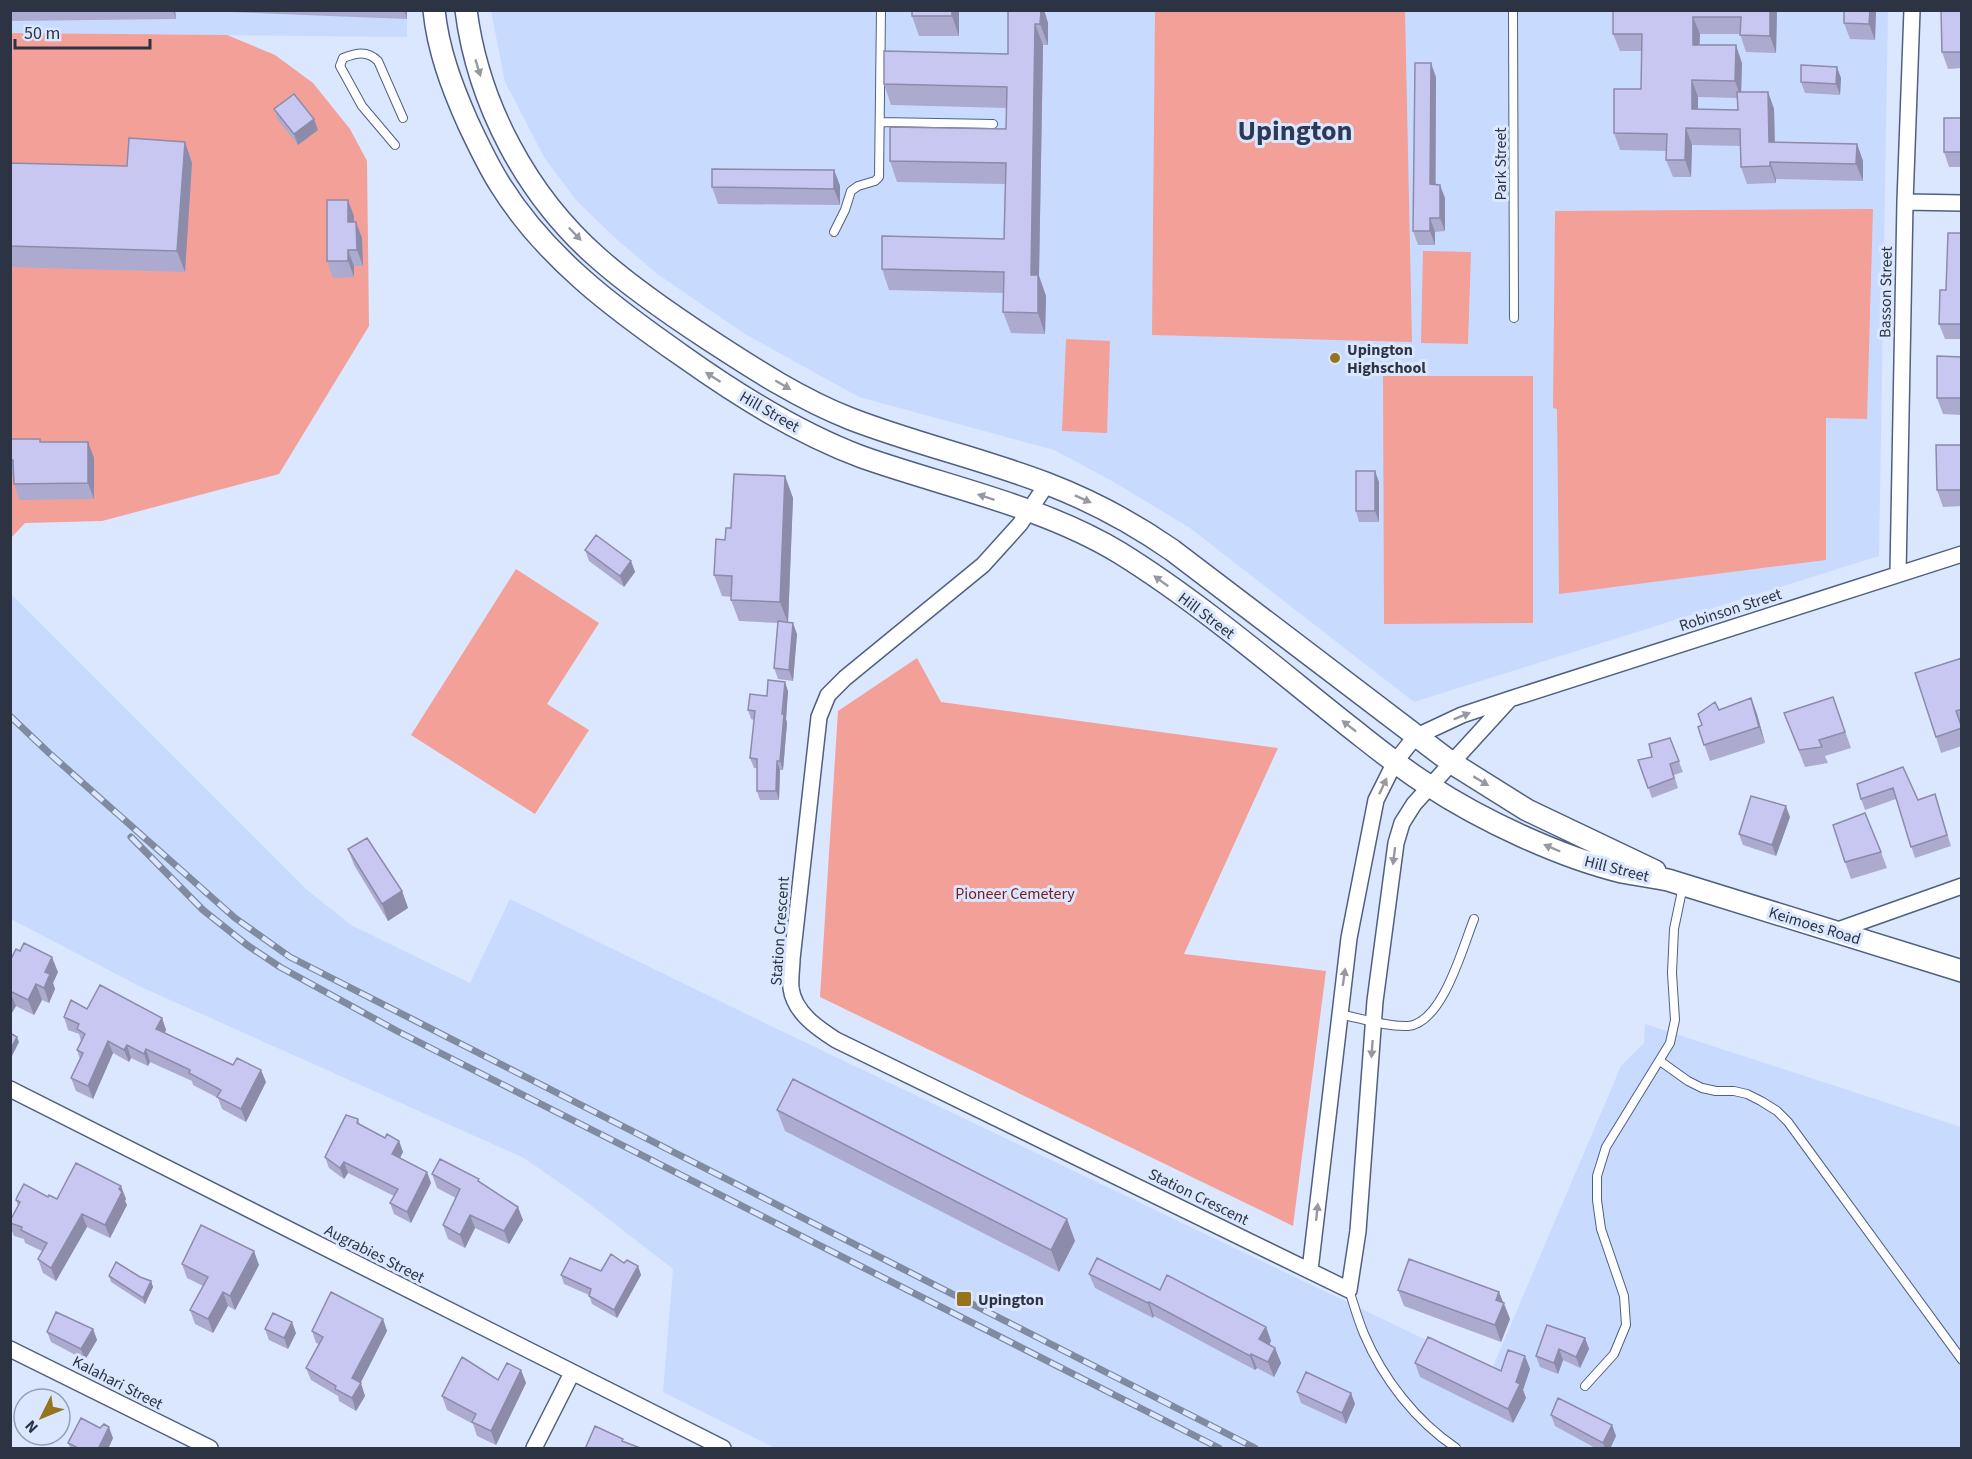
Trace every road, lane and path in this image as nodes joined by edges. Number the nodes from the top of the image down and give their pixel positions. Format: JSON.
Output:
{"nodes":[{"id":1,"x":434,"y":10,"type":"edge"},
{"id":2,"x":466,"y":10,"type":"edge"},
{"id":3,"x":881,"y":10,"type":"edge"},
{"id":4,"x":1514,"y":10,"type":"edge"},
{"id":5,"x":1912,"y":10,"type":"edge"},
{"id":6,"x":403,"y":118,"type":"dead end"},
{"id":7,"x":880,"y":122,"type":"junction"},
{"id":8,"x":993,"y":124,"type":"dead end"},
{"id":9,"x":395,"y":145,"type":"dead end"},
{"id":10,"x":1905,"y":202,"type":"junction"},
{"id":11,"x":1962,"y":203,"type":"edge"},
{"id":12,"x":834,"y":232,"type":"dead end"},
{"id":13,"x":1514,"y":318,"type":"dead end"},
{"id":14,"x":1047,"y":484,"type":"junction"},
{"id":15,"x":1029,"y":512,"type":"junction"},
{"id":16,"x":1962,"y":554,"type":"edge"},
{"id":17,"x":1898,"y":574,"type":"junction"},
{"id":18,"x":1510,"y":699,"type":"junction"},
{"id":19,"x":1415,"y":737,"type":"junction"},
{"id":20,"x":1395,"y":762,"type":"junction"},
{"id":21,"x":1452,"y":763,"type":"junction"},
{"id":22,"x":1430,"y":786,"type":"junction"},
{"id":23,"x":1676,"y":882,"type":"junction"},
{"id":24,"x":1962,"y":886,"type":"edge"},
{"id":25,"x":1474,"y":918,"type":"dead end"},
{"id":26,"x":1835,"y":931,"type":"junction"},
{"id":27,"x":1962,"y":971,"type":"edge"},
{"id":28,"x":1339,"y":1014,"type":"junction"},
{"id":29,"x":1374,"y":1021,"type":"junction"},
{"id":30,"x":1660,"y":1061,"type":"junction"},
{"id":31,"x":10,"y":1089,"type":"edge"},
{"id":32,"x":1310,"y":1270,"type":"junction"},
{"id":33,"x":1349,"y":1290,"type":"junction"},
{"id":34,"x":10,"y":1349,"type":"edge"},
{"id":35,"x":1962,"y":1360,"type":"edge"},
{"id":36,"x":572,"y":1373,"type":"junction"},
{"id":37,"x":1585,"y":1386,"type":"dead end"},
{"id":38,"x":210,"y":1449,"type":"edge"},
{"id":39,"x":534,"y":1449,"type":"edge"},
{"id":40,"x":723,"y":1449,"type":"edge"},
{"id":41,"x":1456,"y":1449,"type":"edge"}],
"edges":[{"from":15,"to":1,"type":"street","name":"Hill Street","one_way":true},
{"from":2,"to":14,"type":"street","name":"Hill Street","one_way":true},
{"from":3,"to":7,"type":"lane"},
{"from":4,"to":13,"type":"lane","name":"Park Street"},
{"from":5,"to":10,"type":"street","name":"Basson Street"},
{"from":6,"to":9,"type":"lane"},
{"from":7,"to":8,"type":"lane"},
{"from":7,"to":12,"type":"lane"},
{"from":10,"to":11,"type":"street"},
{"from":10,"to":17,"type":"street","name":"Basson Street"},
{"from":14,"to":15,"type":"street","name":"Station Crescent"},
{"from":14,"to":19,"type":"street","name":"Hill Street","one_way":true},
{"from":20,"to":15,"type":"street","name":"Hill Street","one_way":true},
{"from":15,"to":32,"type":"street","name":"Station Crescent"},
{"from":16,"to":17,"type":"street","name":"Robinson Street"},
{"from":17,"to":18,"type":"street","name":"Robinson Street"},
{"from":19,"to":18,"type":"street","name":"Robinson Street","one_way":true},
{"from":18,"to":21,"type":"street","name":"Robinson Street"},
{"from":19,"to":20,"type":"street"},
{"from":19,"to":21,"type":"street","name":"Hill Street"},
{"from":20,"to":22,"type":"street","name":"Hill Street"},
{"from":28,"to":20,"type":"street","one_way":true},
{"from":21,"to":22,"type":"street","name":"Robinson Street"},
{"from":21,"to":23,"type":"street","name":"Hill Street","one_way":true},
{"from":23,"to":22,"type":"street","name":"Hill Street","one_way":true},
{"from":22,"to":29,"type":"street","one_way":true},
{"from":23,"to":26,"type":"street","name":"Keimoes Road"},
{"from":23,"to":30,"type":"lane"},
{"from":24,"to":26,"type":"street"},
{"from":25,"to":29,"type":"lane"},
{"from":26,"to":27,"type":"street","name":"Keimoes Road"},
{"from":28,"to":29,"type":"lane"},
{"from":32,"to":28,"type":"street","one_way":true},
{"from":29,"to":33,"type":"street","one_way":true},
{"from":30,"to":35,"type":"lane"},
{"from":30,"to":37,"type":"lane"},
{"from":31,"to":36,"type":"street","name":"Augrabies Street"},
{"from":32,"to":33,"type":"street","name":"Station Crescent"},
{"from":33,"to":41,"type":"lane"},
{"from":34,"to":38,"type":"street","name":"Kalahari Street"},
{"from":36,"to":39,"type":"street"},
{"from":36,"to":40,"type":"street","name":"Augrabies Street"}]}
